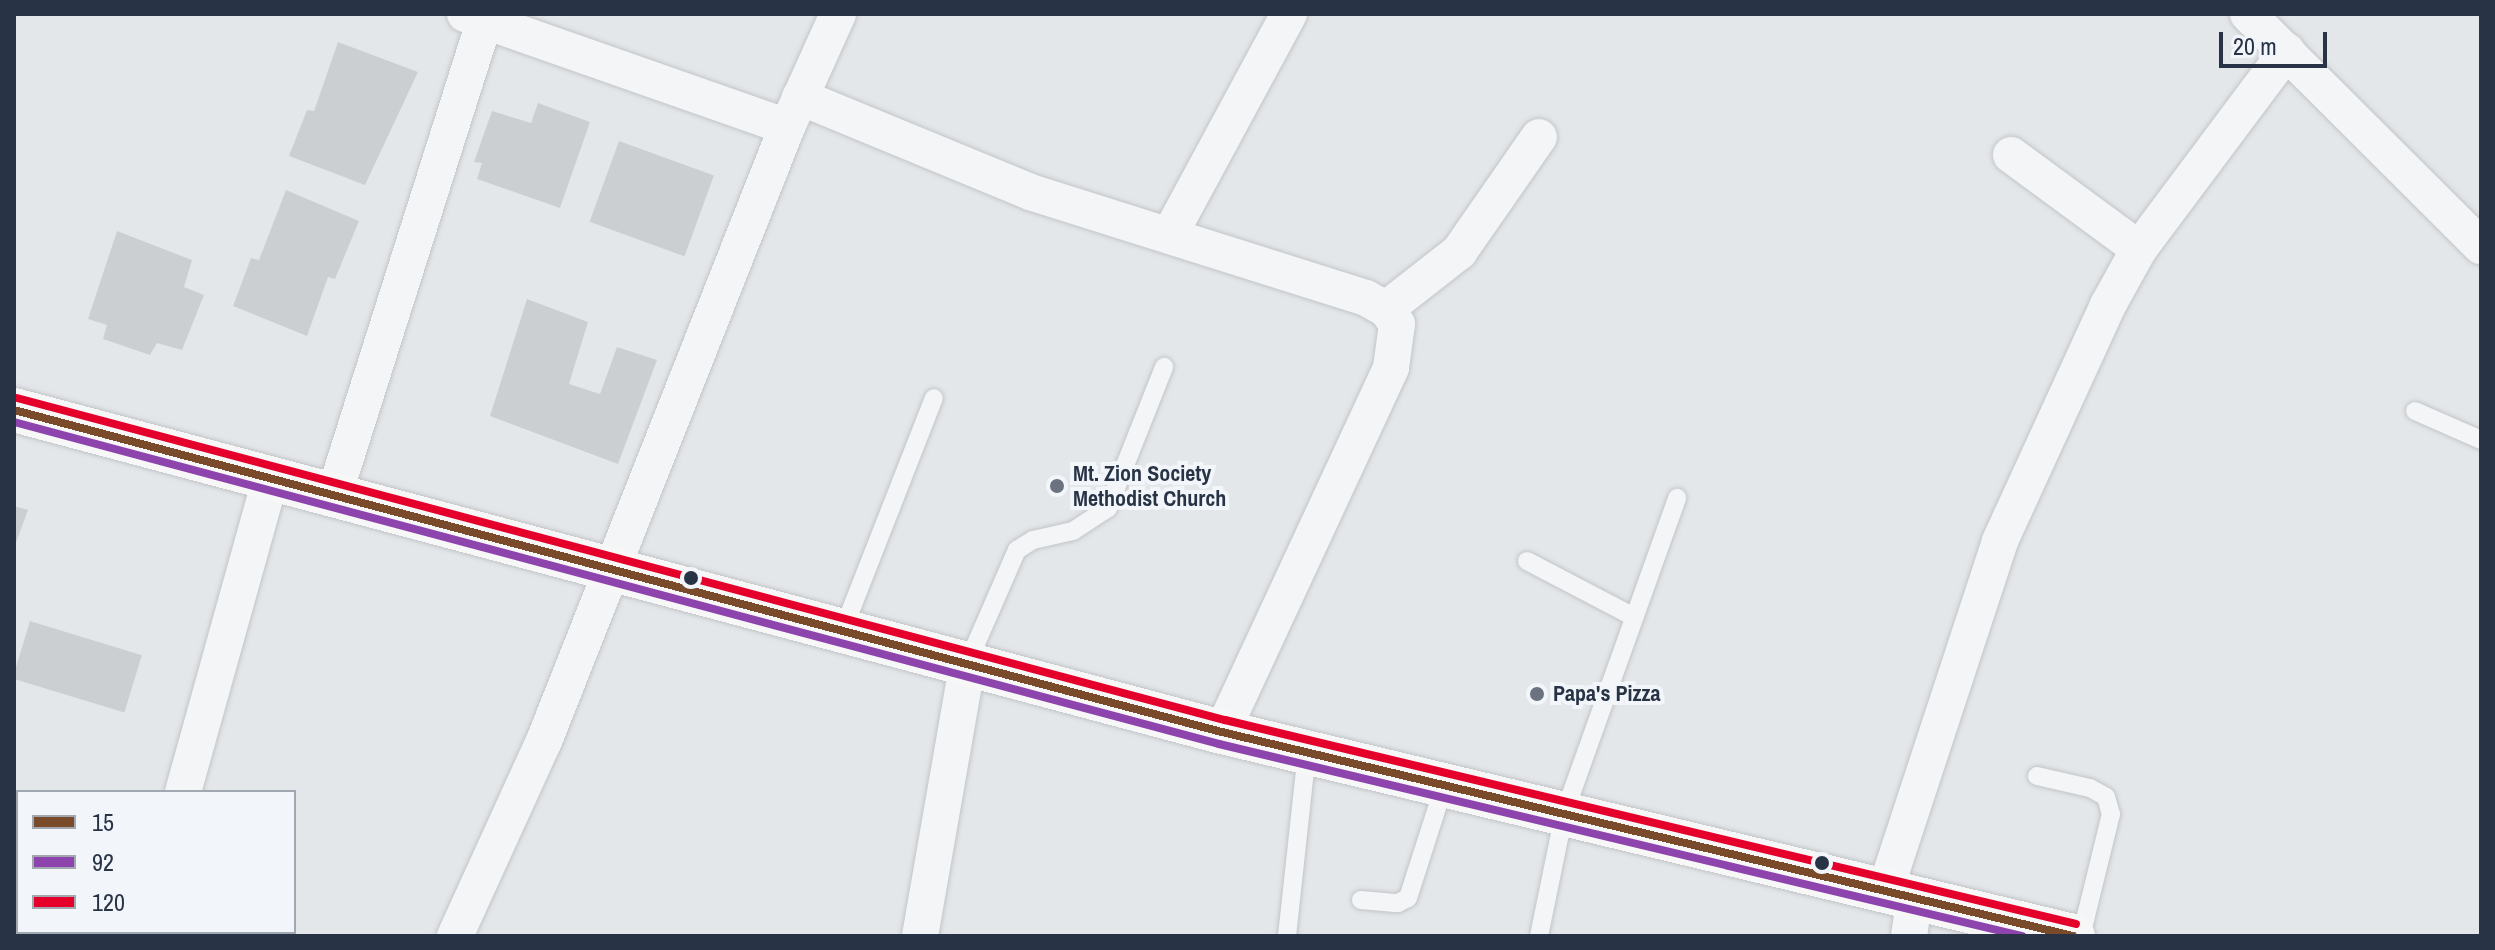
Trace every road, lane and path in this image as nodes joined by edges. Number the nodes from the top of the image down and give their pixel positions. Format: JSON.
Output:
{"nodes":[{"id":1,"x":838,"y":14,"type":"edge"},
{"id":2,"x":1289,"y":14,"type":"edge"},
{"id":3,"x":2248,"y":14,"type":"edge"},
{"id":4,"x":474,"y":18,"type":"edge"},
{"id":5,"x":2287,"y":51,"type":"junction"},
{"id":6,"x":793,"y":112,"type":"junction"},
{"id":7,"x":1539,"y":137,"type":"dead end"},
{"id":8,"x":2011,"y":155,"type":"dead end"},
{"id":9,"x":1170,"y":234,"type":"junction"},
{"id":10,"x":2481,"y":246,"type":"edge"},
{"id":11,"x":2139,"y":249,"type":"junction"},
{"id":12,"x":1386,"y":309,"type":"junction"},
{"id":13,"x":1164,"y":367,"type":"dead end"},
{"id":14,"x":934,"y":398,"type":"dead end"},
{"id":15,"x":14,"y":410,"type":"edge"},
{"id":16,"x":2415,"y":411,"type":"dead end"},
{"id":17,"x":2481,"y":440,"type":"edge"},
{"id":18,"x":271,"y":477,"type":"junction"},
{"id":19,"x":335,"y":492,"type":"junction"},
{"id":20,"x":1677,"y":498,"type":"dead end"},
{"id":21,"x":1527,"y":561,"type":"dead end"},
{"id":22,"x":611,"y":572,"type":"junction"},
{"id":23,"x":1634,"y":617,"type":"junction"},
{"id":24,"x":843,"y":630,"type":"junction"},
{"id":25,"x":968,"y":662,"type":"junction"},
{"id":26,"x":1222,"y":732,"type":"junction"},
{"id":27,"x":1307,"y":753,"type":"junction"},
{"id":28,"x":2037,"y":776,"type":"dead end"},
{"id":29,"x":1444,"y":786,"type":"junction"},
{"id":30,"x":184,"y":790,"type":"edge"},
{"id":31,"x":1564,"y":814,"type":"junction"},
{"id":32,"x":1361,"y":900,"type":"dead end"},
{"id":33,"x":1903,"y":907,"type":"edge"},
{"id":34,"x":455,"y":936,"type":"edge"},
{"id":35,"x":920,"y":936,"type":"edge"},
{"id":36,"x":1287,"y":936,"type":"edge"},
{"id":37,"x":1539,"y":936,"type":"edge"},
{"id":38,"x":2073,"y":936,"type":"edge"},
{"id":39,"x":2081,"y":936,"type":"edge"}],
"edges":[{"from":1,"to":6,"type":"street"},
{"from":2,"to":9,"type":"street"},
{"from":3,"to":5,"type":"street"},
{"from":4,"to":6,"type":"street"},
{"from":4,"to":19,"type":"street"},
{"from":5,"to":10,"type":"street"},
{"from":5,"to":11,"type":"street"},
{"from":6,"to":9,"type":"street"},
{"from":6,"to":22,"type":"street"},
{"from":7,"to":12,"type":"street"},
{"from":8,"to":11,"type":"street"},
{"from":9,"to":12,"type":"street"},
{"from":11,"to":33,"type":"street"},
{"from":12,"to":26,"type":"street"},
{"from":13,"to":25,"type":"lane"},
{"from":14,"to":24,"type":"lane"},
{"from":15,"to":18,"type":"main road"},
{"from":16,"to":17,"type":"lane"},
{"from":18,"to":19,"type":"main road"},
{"from":18,"to":30,"type":"street"},
{"from":19,"to":22,"type":"main road"},
{"from":20,"to":23,"type":"lane"},
{"from":21,"to":23,"type":"lane"},
{"from":22,"to":24,"type":"main road"},
{"from":22,"to":34,"type":"street"},
{"from":23,"to":31,"type":"lane"},
{"from":24,"to":25,"type":"main road"},
{"from":25,"to":26,"type":"main road"},
{"from":25,"to":35,"type":"street"},
{"from":26,"to":27,"type":"main road"},
{"from":27,"to":29,"type":"main road"},
{"from":27,"to":36,"type":"lane"},
{"from":28,"to":39,"type":"lane"},
{"from":29,"to":31,"type":"main road"},
{"from":29,"to":32,"type":"lane"},
{"from":31,"to":33,"type":"main road"},
{"from":31,"to":37,"type":"lane"},
{"from":33,"to":38,"type":"main road"}]}
